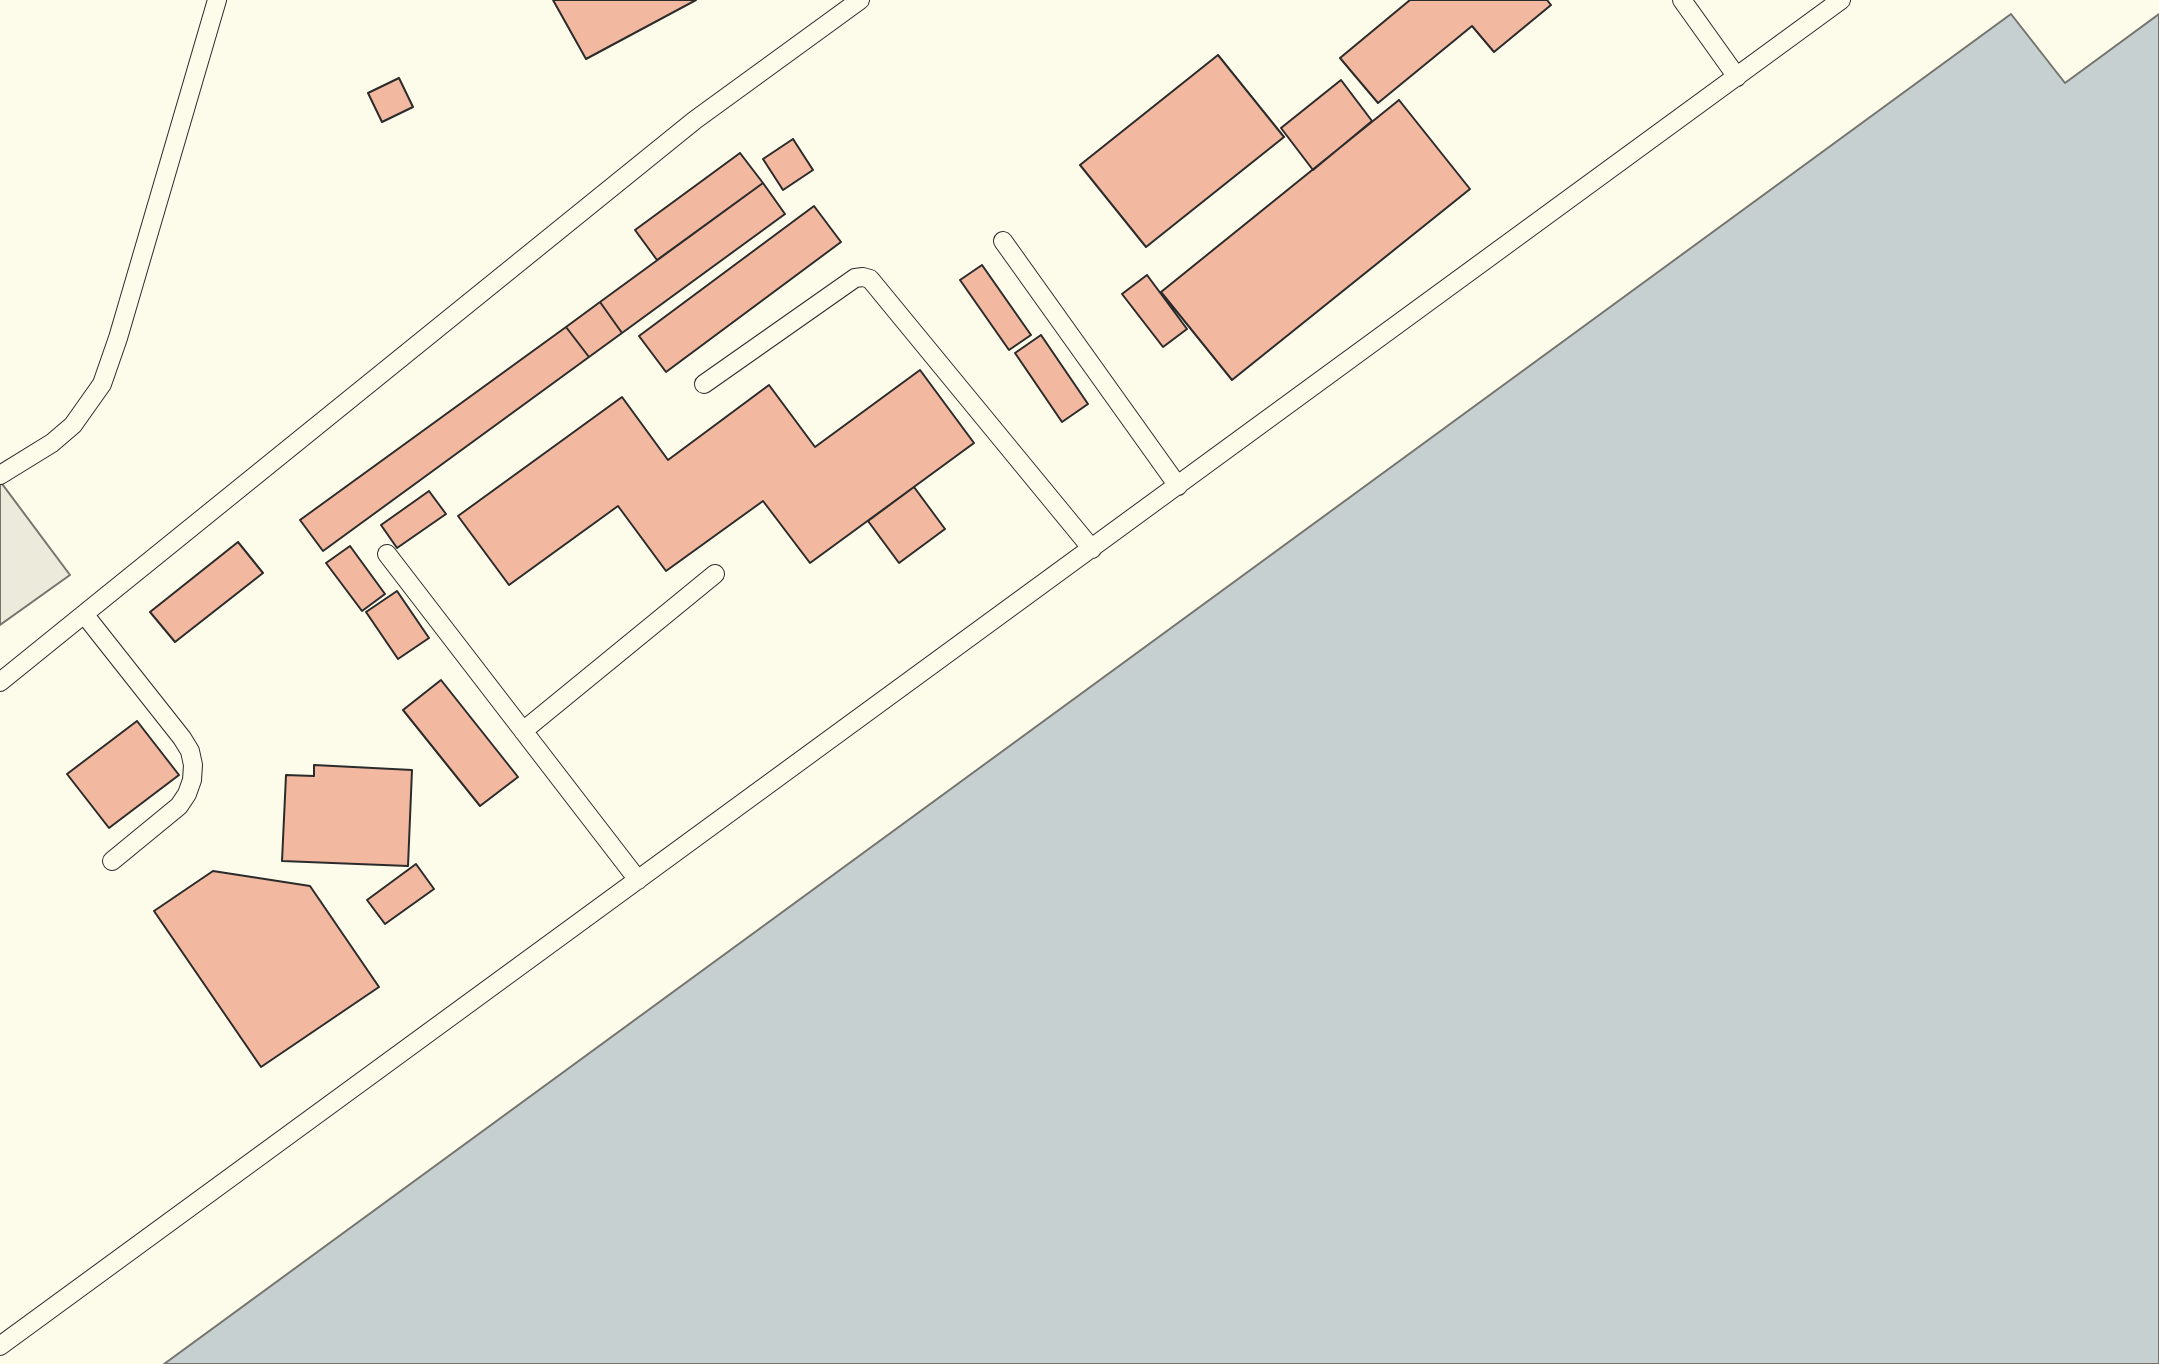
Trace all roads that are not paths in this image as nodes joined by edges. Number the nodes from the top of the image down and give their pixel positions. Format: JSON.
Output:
{"nodes":[{"id":1,"x":217,"y":0,"type":"edge"},
{"id":2,"x":860,"y":0,"type":"edge"},
{"id":3,"x":1682,"y":0,"type":"edge"},
{"id":4,"x":1841,"y":0,"type":"edge"},
{"id":5,"x":1737,"y":77,"type":"junction"},
{"id":6,"x":1003,"y":241,"type":"dead end"},
{"id":7,"x":704,"y":384,"type":"dead end"},
{"id":8,"x":0,"y":475,"type":"edge"},
{"id":9,"x":1178,"y":486,"type":"junction"},
{"id":10,"x":1092,"y":549,"type":"junction"},
{"id":11,"x":387,"y":554,"type":"dead end"},
{"id":12,"x":715,"y":574,"type":"dead end"},
{"id":13,"x":84,"y":614,"type":"junction"},
{"id":14,"x":0,"y":682,"type":"edge"},
{"id":15,"x":523,"y":731,"type":"junction"},
{"id":16,"x":112,"y":861,"type":"dead end"},
{"id":17,"x":638,"y":880,"type":"junction"},
{"id":18,"x":0,"y":1346,"type":"edge"}],
"edges":[{"from":1,"to":8,"type":"lane"},
{"from":2,"to":13,"type":"lane"},
{"from":3,"to":5,"type":"lane"},
{"from":4,"to":5,"type":"lane"},
{"from":5,"to":9,"type":"lane"},
{"from":6,"to":9,"type":"lane"},
{"from":7,"to":10,"type":"lane"},
{"from":9,"to":10,"type":"lane"},
{"from":10,"to":17,"type":"lane"},
{"from":11,"to":15,"type":"lane"},
{"from":12,"to":15,"type":"lane"},
{"from":13,"to":14,"type":"lane"},
{"from":13,"to":16,"type":"lane"},
{"from":15,"to":17,"type":"lane"},
{"from":17,"to":18,"type":"lane"}]}
